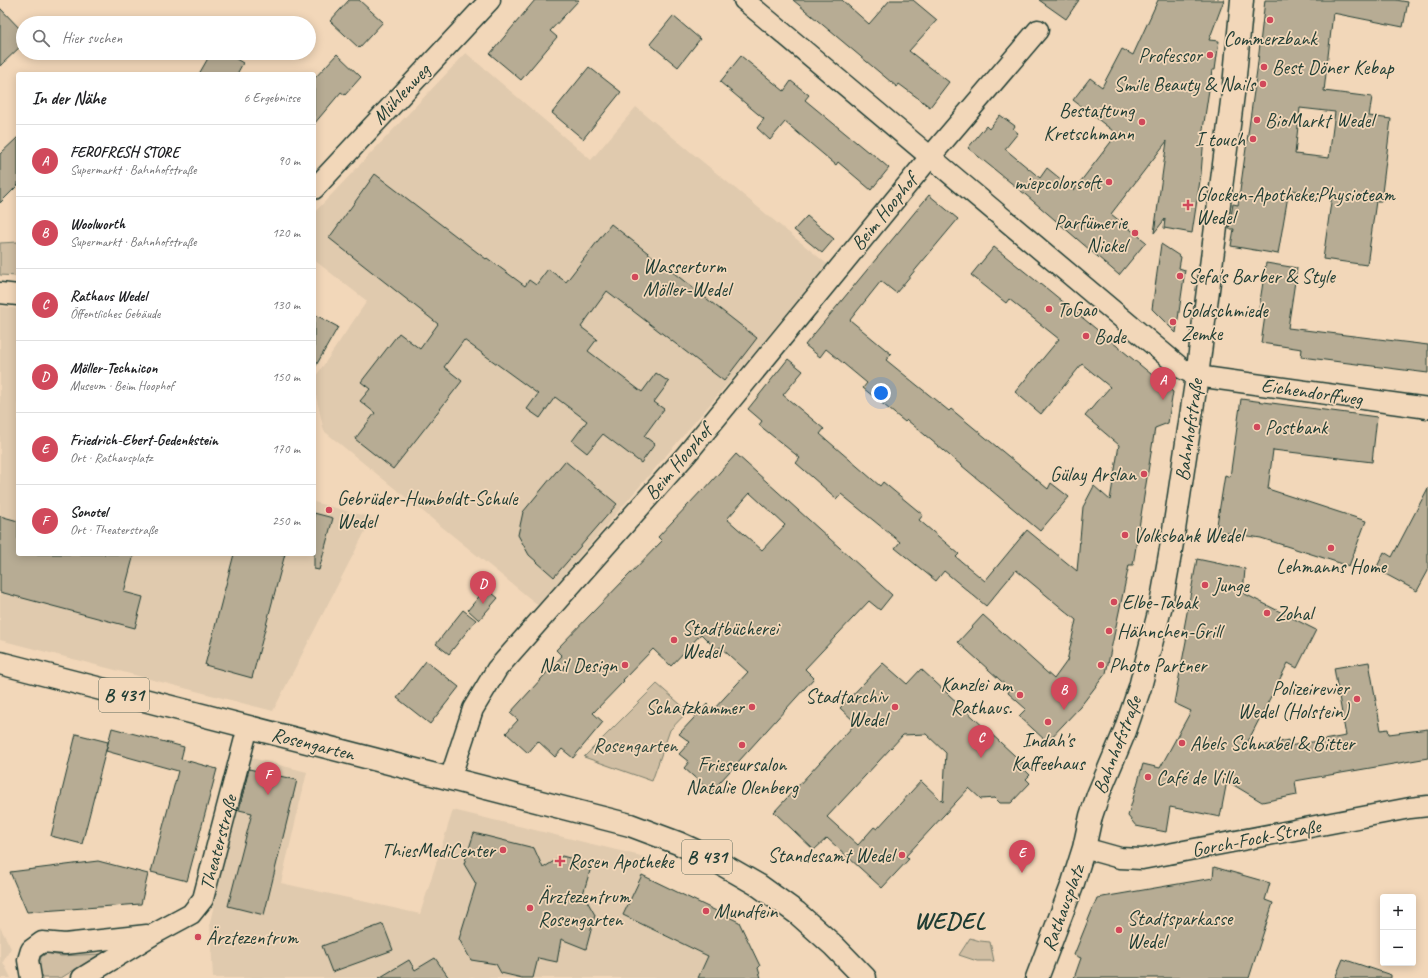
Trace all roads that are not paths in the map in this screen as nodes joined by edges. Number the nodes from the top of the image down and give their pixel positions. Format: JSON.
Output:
{"nodes":[{"id":1,"x":490,"y":0,"type":"edge"},
{"id":2,"x":744,"y":0,"type":"edge"},
{"id":3,"x":1242,"y":0,"type":"edge"},
{"id":4,"x":1038,"y":30,"type":"dead end"},
{"id":5,"x":930,"y":157,"type":"junction"},
{"id":6,"x":316,"y":187,"type":"edge"},
{"id":7,"x":0,"y":293,"type":"edge"},
{"id":8,"x":16,"y":296,"type":"edge"},
{"id":9,"x":1197,"y":376,"type":"junction"},
{"id":10,"x":1428,"y":408,"type":"edge"},
{"id":11,"x":0,"y":663,"type":"edge"},
{"id":12,"x":248,"y":727,"type":"junction"},
{"id":13,"x":450,"y":779,"type":"junction"},
{"id":14,"x":1428,"y":806,"type":"edge"},
{"id":15,"x":1084,"y":848,"type":"junction"},
{"id":16,"x":154,"y":934,"type":"junction"},
{"id":17,"x":1037,"y":975,"type":"edge"},
{"id":18,"x":31,"y":978,"type":"edge"},
{"id":19,"x":82,"y":978,"type":"edge"},
{"id":20,"x":865,"y":978,"type":"edge"}],
"edges":[{"from":1,"to":6,"type":"street","name":"Mühlenweg"},
{"from":2,"to":5,"type":"street","name":"Beim Hoophof"},
{"from":3,"to":9,"type":"street","name":"Bahnhofstraße"},
{"from":4,"to":5,"type":"street","name":"Beim Hoophof"},
{"from":5,"to":9,"type":"street","name":"Beim Hoophof"},
{"from":5,"to":13,"type":"street","name":"Beim Hoophof"},
{"from":7,"to":8,"type":"street"},
{"from":9,"to":10,"type":"street","name":"Eichendorffweg"},
{"from":9,"to":15,"type":"street","name":"Bahnhofstraße"},
{"from":11,"to":12,"type":"street","name":"Rosengarten","number":"B 431"},
{"from":12,"to":13,"type":"street","name":"Rosengarten","number":"B 431"},
{"from":12,"to":16,"type":"street","name":"Theaterstraße"},
{"from":13,"to":20,"type":"street","name":"Rosengarten","number":"B 431"},
{"from":14,"to":15,"type":"street","name":"Gorch-Fock-Straße"},
{"from":15,"to":17,"type":"street","name":"Rathausplatz"},
{"from":16,"to":18,"type":"street","name":"Theaterstraße"},
{"from":16,"to":19,"type":"street","name":"Theaterstraße"}]}
